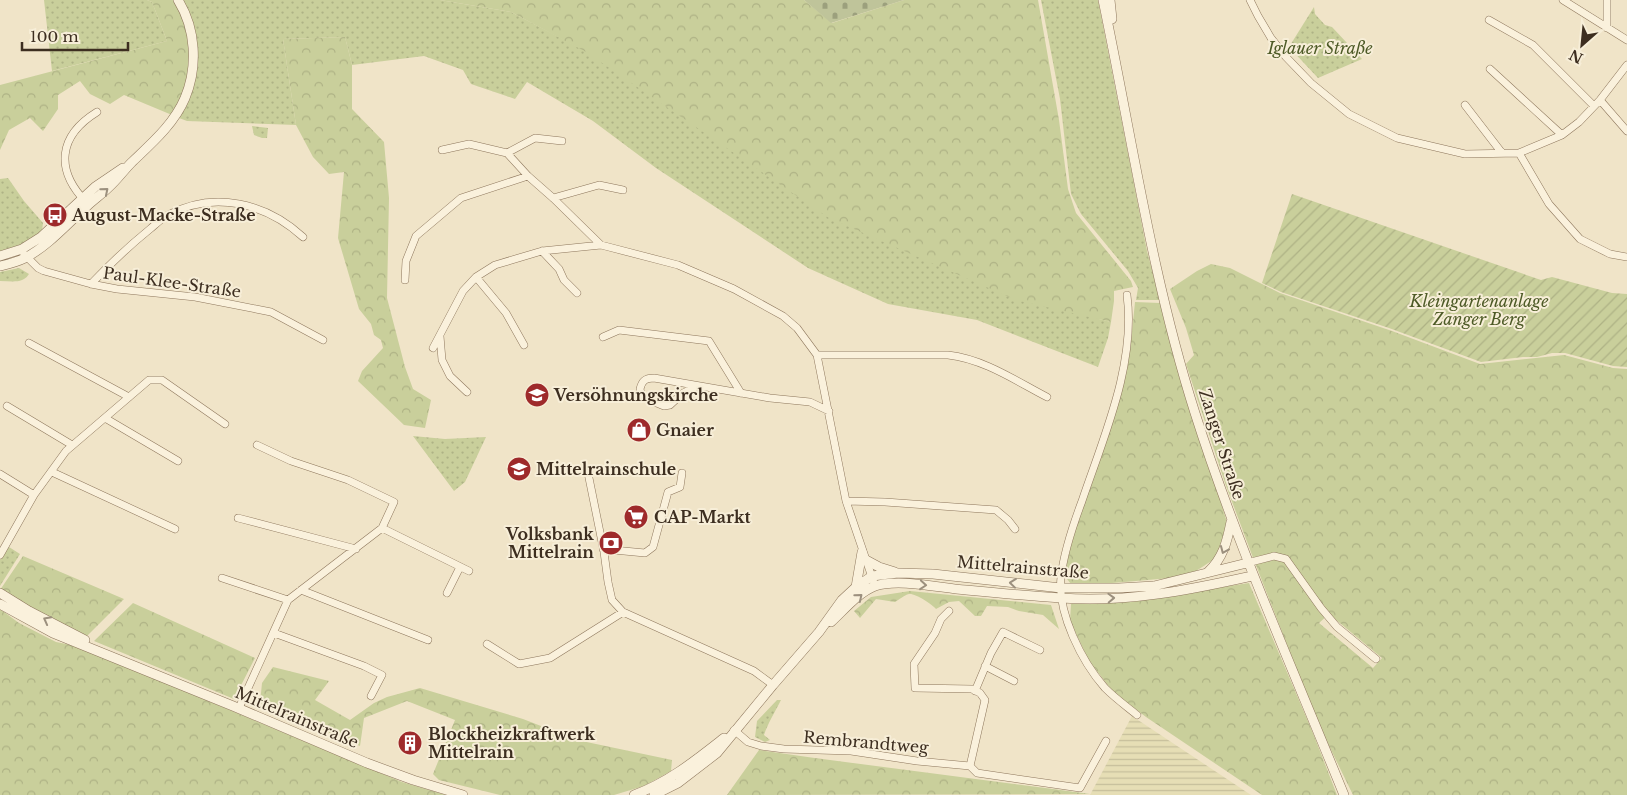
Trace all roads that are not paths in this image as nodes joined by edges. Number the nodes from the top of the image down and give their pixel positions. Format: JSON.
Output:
{"nodes":[{"id":1,"x":178,"y":0,"type":"edge"},
{"id":2,"x":1103,"y":0,"type":"edge"},
{"id":3,"x":1110,"y":0,"type":"edge"},
{"id":4,"x":1250,"y":0,"type":"edge"},
{"id":5,"x":1563,"y":0,"type":"edge"},
{"id":6,"x":1607,"y":0,"type":"edge"},
{"id":7,"x":1489,"y":20,"type":"dead end"},
{"id":8,"x":1607,"y":28,"type":"junction"},
{"id":9,"x":1627,"y":40,"type":"edge"},
{"id":10,"x":1627,"y":65,"type":"edge"},
{"id":11,"x":1490,"y":69,"type":"dead end"},
{"id":12,"x":1121,"y":86,"type":"junction"},
{"id":13,"x":1597,"y":103,"type":"junction"},
{"id":14,"x":1465,"y":105,"type":"dead end"},
{"id":15,"x":97,"y":112,"type":"dead end"},
{"id":16,"x":1627,"y":131,"type":"edge"},
{"id":17,"x":1562,"y":134,"type":"junction"},
{"id":18,"x":562,"y":141,"type":"dead end"},
{"id":19,"x":442,"y":150,"type":"dead end"},
{"id":20,"x":1519,"y":152,"type":"junction"},
{"id":21,"x":507,"y":153,"type":"junction"},
{"id":22,"x":1502,"y":153,"type":"junction"},
{"id":23,"x":528,"y":176,"type":"junction"},
{"id":24,"x":623,"y":190,"type":"dead end"},
{"id":25,"x":553,"y":198,"type":"junction"},
{"id":26,"x":85,"y":201,"type":"junction"},
{"id":27,"x":303,"y":237,"type":"dead end"},
{"id":28,"x":601,"y":245,"type":"junction"},
{"id":29,"x":542,"y":251,"type":"junction"},
{"id":30,"x":24,"y":253,"type":"junction"},
{"id":31,"x":0,"y":256,"type":"edge"},
{"id":32,"x":1627,"y":257,"type":"edge"},
{"id":33,"x":0,"y":266,"type":"edge"},
{"id":34,"x":476,"y":276,"type":"junction"},
{"id":35,"x":405,"y":280,"type":"dead end"},
{"id":36,"x":91,"y":284,"type":"junction"},
{"id":37,"x":577,"y":293,"type":"dead end"},
{"id":38,"x":1128,"y":295,"type":"dead end"},
{"id":39,"x":440,"y":335,"type":"junction"},
{"id":40,"x":603,"y":337,"type":"dead end"},
{"id":41,"x":323,"y":340,"type":"dead end"},
{"id":42,"x":29,"y":343,"type":"dead end"},
{"id":43,"x":524,"y":345,"type":"dead end"},
{"id":44,"x":433,"y":348,"type":"dead end"},
{"id":45,"x":818,"y":355,"type":"junction"},
{"id":46,"x":698,"y":386,"type":"junction"},
{"id":47,"x":467,"y":392,"type":"dead end"},
{"id":48,"x":741,"y":393,"type":"junction"},
{"id":49,"x":129,"y":397,"type":"junction"},
{"id":50,"x":1047,"y":397,"type":"dead end"},
{"id":51,"x":7,"y":406,"type":"dead end"},
{"id":52,"x":828,"y":411,"type":"junction"},
{"id":53,"x":106,"y":418,"type":"junction"},
{"id":54,"x":225,"y":424,"type":"dead end"},
{"id":55,"x":72,"y":445,"type":"junction"},
{"id":56,"x":257,"y":445,"type":"dead end"},
{"id":57,"x":178,"y":461,"type":"dead end"},
{"id":58,"x":52,"y":472,"type":"junction"},
{"id":59,"x":588,"y":472,"type":"dead end"},
{"id":60,"x":682,"y":473,"type":"dead end"},
{"id":61,"x":0,"y":474,"type":"edge"},
{"id":62,"x":34,"y":495,"type":"junction"},
{"id":63,"x":846,"y":501,"type":"junction"},
{"id":64,"x":238,"y":518,"type":"dead end"},
{"id":65,"x":1231,"y":522,"type":"junction"},
{"id":66,"x":382,"y":528,"type":"junction"},
{"id":67,"x":175,"y":529,"type":"dead end"},
{"id":68,"x":1014,"y":529,"type":"dead end"},
{"id":69,"x":356,"y":549,"type":"junction"},
{"id":70,"x":603,"y":549,"type":"junction"},
{"id":71,"x":0,"y":555,"type":"edge"},
{"id":72,"x":864,"y":556,"type":"junction"},
{"id":73,"x":1247,"y":563,"type":"junction"},
{"id":74,"x":460,"y":567,"type":"junction"},
{"id":75,"x":468,"y":571,"type":"dead end"},
{"id":76,"x":898,"y":573,"type":"junction"},
{"id":77,"x":1206,"y":573,"type":"junction"},
{"id":78,"x":872,"y":576,"type":"junction"},
{"id":79,"x":1252,"y":576,"type":"junction"},
{"id":80,"x":222,"y":578,"type":"dead end"},
{"id":81,"x":875,"y":586,"type":"junction"},
{"id":82,"x":856,"y":587,"type":"junction"},
{"id":83,"x":1061,"y":588,"type":"junction"},
{"id":84,"x":301,"y":590,"type":"junction"},
{"id":85,"x":0,"y":593,"type":"edge"},
{"id":86,"x":448,"y":593,"type":"dead end"},
{"id":87,"x":1062,"y":598,"type":"junction"},
{"id":88,"x":288,"y":600,"type":"junction"},
{"id":89,"x":0,"y":604,"type":"edge"},
{"id":90,"x":949,"y":611,"type":"dead end"},
{"id":91,"x":624,"y":612,"type":"junction"},
{"id":92,"x":819,"y":632,"type":"junction"},
{"id":93,"x":274,"y":633,"type":"junction"},
{"id":94,"x":428,"y":640,"type":"dead end"},
{"id":95,"x":486,"y":644,"type":"dead end"},
{"id":96,"x":1040,"y":650,"type":"dead end"},
{"id":97,"x":1376,"y":658,"type":"dead end"},
{"id":98,"x":121,"y":660,"type":"junction"},
{"id":99,"x":985,"y":666,"type":"junction"},
{"id":100,"x":1014,"y":681,"type":"dead end"},
{"id":101,"x":772,"y":685,"type":"junction"},
{"id":102,"x":975,"y":691,"type":"junction"},
{"id":103,"x":370,"y":696,"type":"dead end"},
{"id":104,"x":240,"y":708,"type":"junction"},
{"id":105,"x":1137,"y":715,"type":"dead end"},
{"id":106,"x":734,"y":730,"type":"junction"},
{"id":107,"x":1106,"y":742,"type":"dead end"},
{"id":108,"x":970,"y":766,"type":"junction"},
{"id":109,"x":463,"y":795,"type":"edge"},
{"id":110,"x":634,"y":795,"type":"edge"},
{"id":111,"x":654,"y":795,"type":"edge"},
{"id":112,"x":1344,"y":795,"type":"edge"}],
"edges":[{"from":1,"to":26,"type":"street"},
{"from":2,"to":12,"type":"street","name":"Zanger Straße"},
{"from":3,"to":12,"type":"street","name":"Zanger Straße"},
{"from":4,"to":22,"type":"street"},
{"from":5,"to":8,"type":"street"},
{"from":6,"to":8,"type":"street"},
{"from":7,"to":13,"type":"street"},
{"from":8,"to":9,"type":"street"},
{"from":10,"to":13,"type":"street"},
{"from":11,"to":17,"type":"street"},
{"from":12,"to":65,"type":"street","name":"Zanger Straße"},
{"from":13,"to":16,"type":"street"},
{"from":13,"to":17,"type":"street"},
{"from":14,"to":22,"type":"street"},
{"from":15,"to":26,"type":"street"},
{"from":17,"to":20,"type":"street"},
{"from":18,"to":21,"type":"street"},
{"from":19,"to":21,"type":"street"},
{"from":20,"to":22,"type":"street"},
{"from":20,"to":32,"type":"street"},
{"from":21,"to":23,"type":"street"},
{"from":23,"to":25,"type":"street"},
{"from":23,"to":35,"type":"street"},
{"from":24,"to":25,"type":"street"},
{"from":25,"to":28,"type":"street"},
{"from":26,"to":30,"type":"street"},
{"from":27,"to":36,"type":"street"},
{"from":28,"to":29,"type":"street"},
{"from":28,"to":45,"type":"street"},
{"from":29,"to":34,"type":"street"},
{"from":29,"to":37,"type":"street"},
{"from":30,"to":31,"type":"street"},
{"from":30,"to":33,"type":"street"},
{"from":30,"to":36,"type":"street","name":"Paul-Klee-Straße"},
{"from":34,"to":39,"type":"street"},
{"from":34,"to":43,"type":"street"},
{"from":36,"to":41,"type":"street","name":"Paul-Klee-Straße"},
{"from":38,"to":83,"type":"street"},
{"from":39,"to":44,"type":"street"},
{"from":39,"to":47,"type":"street"},
{"from":40,"to":48,"type":"street"},
{"from":42,"to":49,"type":"street"},
{"from":45,"to":50,"type":"street"},
{"from":45,"to":52,"type":"street"},
{"from":46,"to":46,"type":"street"},
{"from":46,"to":48,"type":"street"},
{"from":48,"to":52,"type":"street"},
{"from":49,"to":53,"type":"street"},
{"from":49,"to":54,"type":"street"},
{"from":51,"to":55,"type":"street"},
{"from":52,"to":63,"type":"street"},
{"from":53,"to":55,"type":"street"},
{"from":53,"to":57,"type":"street"},
{"from":55,"to":58,"type":"street"},
{"from":56,"to":66,"type":"street"},
{"from":58,"to":62,"type":"street"},
{"from":58,"to":67,"type":"street"},
{"from":59,"to":70,"type":"street"},
{"from":60,"to":70,"type":"street"},
{"from":61,"to":62,"type":"street"},
{"from":62,"to":71,"type":"street"},
{"from":63,"to":68,"type":"street"},
{"from":63,"to":72,"type":"street"},
{"from":64,"to":69,"type":"street"},
{"from":65,"to":73,"type":"street","name":"Zanger Straße"},
{"from":65,"to":77,"type":"street","one_way":true},
{"from":66,"to":69,"type":"street"},
{"from":66,"to":74,"type":"street"},
{"from":69,"to":84,"type":"street"},
{"from":70,"to":91,"type":"street"},
{"from":72,"to":76,"type":"street"},
{"from":72,"to":78,"type":"street"},
{"from":72,"to":82,"type":"street"},
{"from":73,"to":77,"type":"street","name":"Mittelrainstraße"},
{"from":73,"to":79,"type":"street","name":"Zanger Straße"},
{"from":73,"to":97,"type":"street"},
{"from":74,"to":75,"type":"street"},
{"from":74,"to":86,"type":"street"},
{"from":76,"to":78,"type":"street","name":"Mittelrainstraße"},
{"from":83,"to":76,"type":"street","name":"Mittelrainstraße","one_way":true},
{"from":77,"to":83,"type":"street","name":"Mittelrainstraße"},
{"from":78,"to":81,"type":"street"},
{"from":78,"to":82,"type":"street","name":"Mittelrainstraße"},
{"from":87,"to":79,"type":"street","name":"Mittelrainstraße","one_way":true},
{"from":79,"to":112,"type":"street","name":"Zanger Straße"},
{"from":80,"to":88,"type":"street"},
{"from":81,"to":87,"type":"street","name":"Mittelrainstraße","one_way":true},
{"from":92,"to":81,"type":"street","name":"Mittelrainstraße","one_way":true},
{"from":82,"to":92,"type":"street","name":"Mittelrainstraße"},
{"from":83,"to":87,"type":"street"},
{"from":84,"to":88,"type":"street"},
{"from":84,"to":94,"type":"street"},
{"from":98,"to":85,"type":"street","name":"Mittelrainstraße","one_way":true},
{"from":87,"to":105,"type":"street"},
{"from":88,"to":93,"type":"street"},
{"from":89,"to":98,"type":"street","name":"Mittelrainstraße"},
{"from":90,"to":102,"type":"street"},
{"from":91,"to":95,"type":"street"},
{"from":91,"to":101,"type":"street"},
{"from":92,"to":101,"type":"street","name":"Mittelrainstraße"},
{"from":93,"to":103,"type":"street"},
{"from":93,"to":104,"type":"street"},
{"from":96,"to":99,"type":"street"},
{"from":98,"to":104,"type":"street","name":"Mittelrainstraße"},
{"from":99,"to":100,"type":"street"},
{"from":99,"to":102,"type":"street"},
{"from":101,"to":106,"type":"street","name":"Mittelrainstraße"},
{"from":102,"to":108,"type":"street"},
{"from":104,"to":109,"type":"street","name":"Mittelrainstraße"},
{"from":106,"to":108,"type":"street","name":"Rembrandtweg"},
{"from":106,"to":110,"type":"street","name":"Mittelrainstraße"},
{"from":106,"to":111,"type":"street","name":"Mittelrainstraße"},
{"from":107,"to":108,"type":"street","name":"Rembrandtweg"}]}
